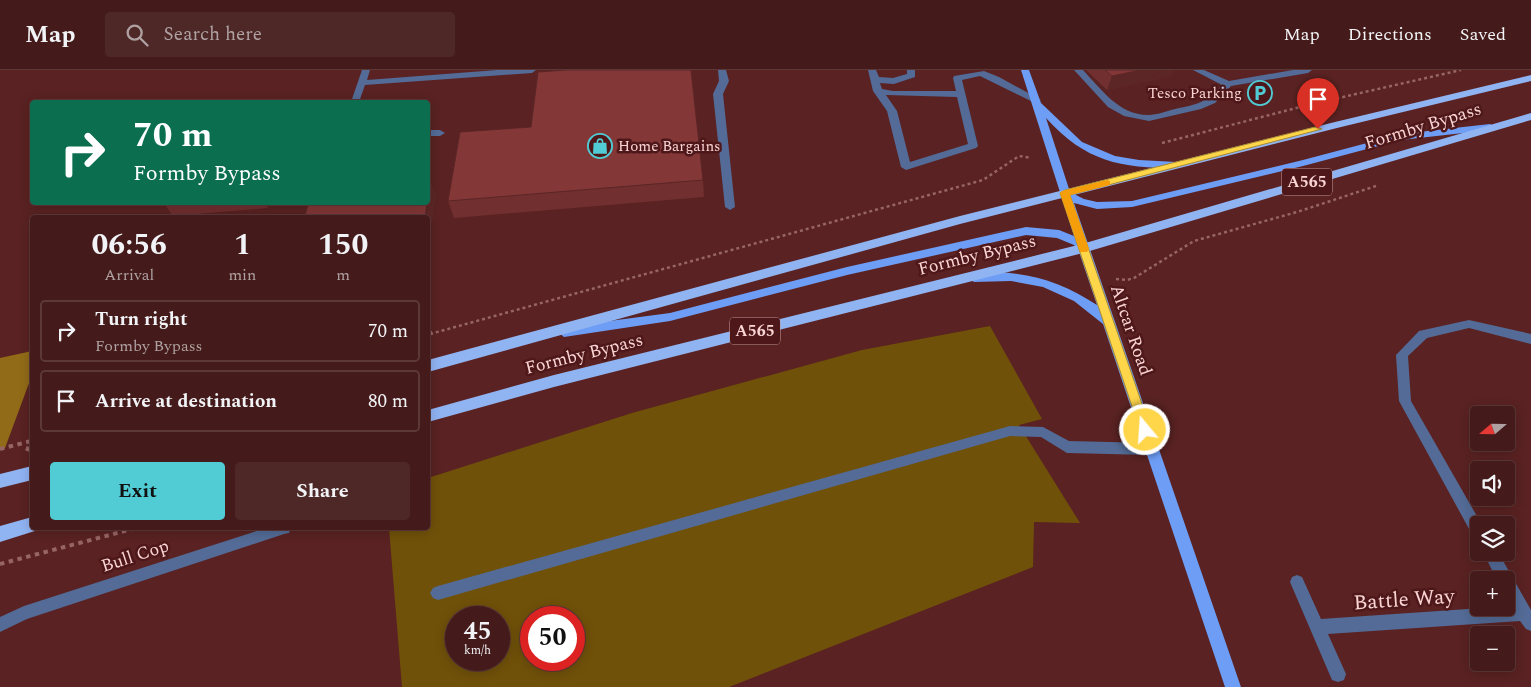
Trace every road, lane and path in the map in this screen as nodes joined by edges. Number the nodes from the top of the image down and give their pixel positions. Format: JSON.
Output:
{"nodes":[{"id":1,"x":366,"y":70,"type":"edge"},
{"id":2,"x":532,"y":70,"type":"edge"},
{"id":3,"x":722,"y":70,"type":"edge"},
{"id":4,"x":872,"y":70,"type":"edge"},
{"id":5,"x":911,"y":70,"type":"edge"},
{"id":6,"x":1025,"y":70,"type":"edge"},
{"id":7,"x":1078,"y":70,"type":"edge"},
{"id":8,"x":1197,"y":70,"type":"edge"},
{"id":9,"x":1308,"y":70,"type":"edge"},
{"id":10,"x":1461,"y":70,"type":"edge"},
{"id":11,"x":482,"y":72,"type":"edge"},
{"id":12,"x":1291,"y":72,"type":"edge"},
{"id":13,"x":959,"y":74,"type":"edge"},
{"id":14,"x":1531,"y":78,"type":"edge"},
{"id":15,"x":875,"y":80,"type":"junction"},
{"id":16,"x":362,"y":83,"type":"junction"},
{"id":17,"x":1228,"y":84,"type":"junction"},
{"id":18,"x":878,"y":91,"type":"junction"},
{"id":19,"x":893,"y":94,"type":"junction"},
{"id":20,"x":960,"y":94,"type":"junction"},
{"id":21,"x":356,"y":100,"type":"edge"},
{"id":22,"x":1036,"y":101,"type":"junction"},
{"id":23,"x":892,"y":111,"type":"junction"},
{"id":24,"x":1531,"y":116,"type":"edge"},
{"id":25,"x":1490,"y":127,"type":"junction"},
{"id":26,"x":440,"y":132,"type":"dead end"},
{"id":27,"x":430,"y":133,"type":"edge"},
{"id":28,"x":1159,"y":144,"type":"dead end"},
{"id":29,"x":1031,"y":158,"type":"dead end"},
{"id":30,"x":1177,"y":165,"type":"junction"},
{"id":31,"x":1381,"y":184,"type":"dead end"},
{"id":32,"x":1065,"y":193,"type":"junction"},
{"id":33,"x":730,"y":207,"type":"dead end"},
{"id":34,"x":1083,"y":248,"type":"junction"},
{"id":35,"x":963,"y":279,"type":"junction"},
{"id":36,"x":1127,"y":280,"type":"dead end"},
{"id":37,"x":1110,"y":325,"type":"junction"},
{"id":38,"x":430,"y":333,"type":"edge"},
{"id":39,"x":544,"y":335,"type":"junction"},
{"id":40,"x":1531,"y":339,"type":"edge"},
{"id":41,"x":430,"y":365,"type":"edge"},
{"id":42,"x":430,"y":415,"type":"edge"},
{"id":43,"x":30,"y":441,"type":"edge"},
{"id":44,"x":0,"y":449,"type":"edge"},
{"id":45,"x":1151,"y":449,"type":"junction"},
{"id":46,"x":30,"y":474,"type":"edge"},
{"id":47,"x":0,"y":482,"type":"edge"},
{"id":48,"x":1470,"y":517,"type":"edge"},
{"id":49,"x":30,"y":526,"type":"edge"},
{"id":50,"x":128,"y":530,"type":"edge"},
{"id":51,"x":278,"y":530,"type":"edge"},
{"id":52,"x":0,"y":534,"type":"edge"},
{"id":53,"x":0,"y":564,"type":"edge"},
{"id":54,"x":1297,"y":582,"type":"dead end"},
{"id":55,"x":438,"y":593,"type":"dead end"},
{"id":56,"x":1515,"y":596,"type":"edge"},
{"id":57,"x":1528,"y":618,"type":"edge"},
{"id":58,"x":0,"y":625,"type":"edge"},
{"id":59,"x":1317,"y":628,"type":"junction"},
{"id":60,"x":1338,"y":674,"type":"dead end"},
{"id":61,"x":1232,"y":687,"type":"edge"}],
"edges":[{"from":1,"to":16,"type":"street"},
{"from":2,"to":11,"type":"street"},
{"from":3,"to":33,"type":"street"},
{"from":4,"to":15,"type":"street"},
{"from":5,"to":15,"type":"street"},
{"from":6,"to":22,"type":"main road","name":"Altcar Road"},
{"from":7,"to":17,"type":"street"},
{"from":8,"to":17,"type":"street"},
{"from":9,"to":12,"type":"street"},
{"from":10,"to":28,"type":"path"},
{"from":11,"to":16,"type":"street"},
{"from":12,"to":17,"type":"street"},
{"from":13,"to":20,"type":"street"},
{"from":13,"to":22,"type":"street"},
{"from":14,"to":30,"type":"highway","name":"Formby Bypass"},
{"from":15,"to":18,"type":"street"},
{"from":16,"to":21,"type":"street"},
{"from":18,"to":19,"type":"street"},
{"from":18,"to":23,"type":"street"},
{"from":19,"to":20,"type":"street"},
{"from":19,"to":23,"type":"street"},
{"from":20,"to":23,"type":"street"},
{"from":22,"to":30,"type":"main road"},
{"from":22,"to":32,"type":"main road","name":"Altcar Road"},
{"from":24,"to":25,"type":"highway","name":"Formby Bypass","number":"A565"},
{"from":25,"to":32,"type":"main road"},
{"from":25,"to":34,"type":"highway","name":"Formby Bypass","number":"A565"},
{"from":26,"to":27,"type":"street"},
{"from":29,"to":38,"type":"path"},
{"from":30,"to":32,"type":"highway","name":"Formby Bypass"},
{"from":31,"to":36,"type":"path"},
{"from":32,"to":34,"type":"main road","name":"Altcar Road"},
{"from":32,"to":39,"type":"highway","name":"Formby Bypass"},
{"from":34,"to":35,"type":"highway","name":"Formby Bypass","number":"A565"},
{"from":34,"to":37,"type":"main road","name":"Altcar Road"},
{"from":34,"to":39,"type":"main road"},
{"from":35,"to":37,"type":"main road"},
{"from":35,"to":42,"type":"highway","name":"Formby Bypass","number":"A565"},
{"from":37,"to":45,"type":"main road","name":"Altcar Road"},
{"from":39,"to":41,"type":"highway","name":"Formby Bypass"},
{"from":40,"to":48,"type":"street"},
{"from":43,"to":44,"type":"path"},
{"from":45,"to":55,"type":"street"},
{"from":45,"to":61,"type":"main road","name":"Altcar Road"},
{"from":46,"to":47,"type":"highway"},
{"from":49,"to":52,"type":"highway"},
{"from":50,"to":53,"type":"path"},
{"from":51,"to":58,"type":"street","name":"Bull Cop"},
{"from":54,"to":59,"type":"street"},
{"from":56,"to":57,"type":"street"},
{"from":57,"to":59,"type":"street","name":"Battle Way"},
{"from":59,"to":60,"type":"street"}]}
